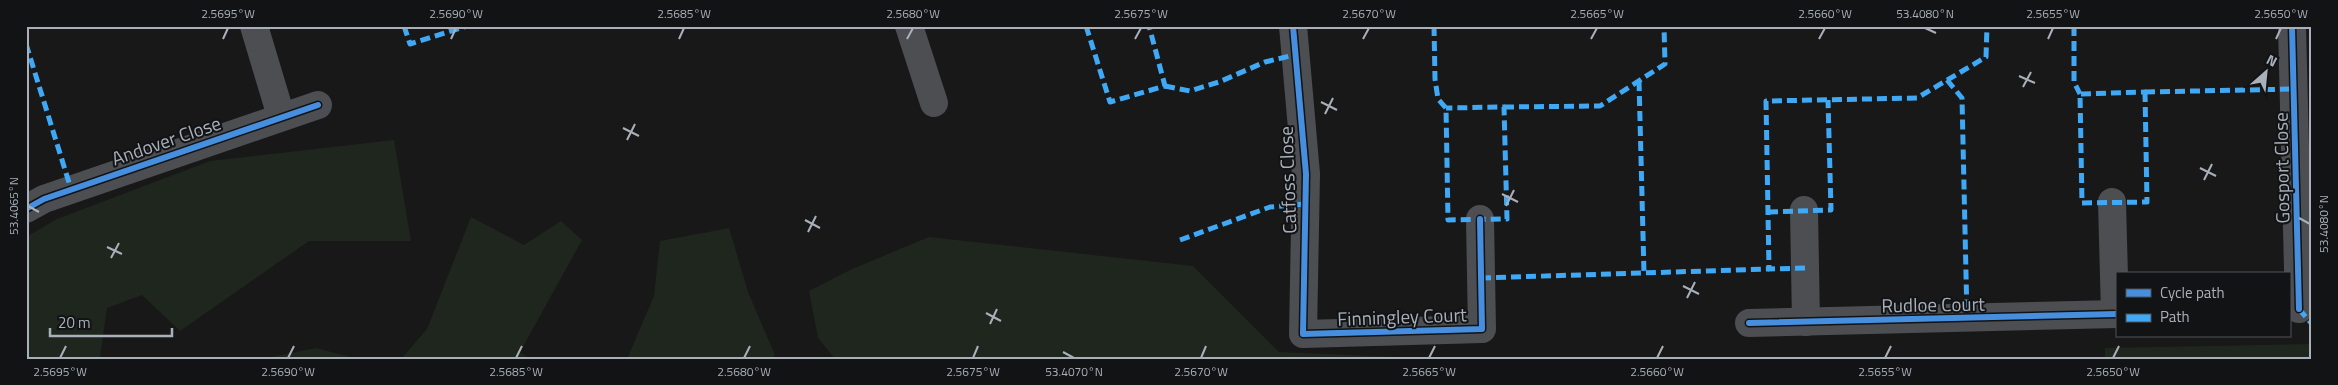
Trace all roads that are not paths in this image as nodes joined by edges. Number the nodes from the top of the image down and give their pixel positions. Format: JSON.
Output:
{"nodes":[{"id":1,"x":254,"y":26,"type":"edge"},
{"id":2,"x":909,"y":26,"type":"edge"},
{"id":3,"x":1293,"y":26,"type":"edge"},
{"id":4,"x":2292,"y":26,"type":"edge"},
{"id":5,"x":934,"y":103,"type":"dead end"},
{"id":6,"x":318,"y":105,"type":"dead end"},
{"id":7,"x":281,"y":116,"type":"junction"},
{"id":8,"x":2112,"y":202,"type":"dead end"},
{"id":9,"x":26,"y":209,"type":"edge"},
{"id":10,"x":1804,"y":210,"type":"dead end"},
{"id":11,"x":1480,"y":219,"type":"dead end"},
{"id":12,"x":2300,"y":309,"type":"edge"},
{"id":13,"x":2116,"y":314,"type":"edge"},
{"id":14,"x":1806,"y":322,"type":"junction"},
{"id":15,"x":1749,"y":323,"type":"dead end"},
{"id":16,"x":1303,"y":334,"type":"joint"}],
"edges":[{"from":1,"to":7,"type":"street"},
{"from":2,"to":5,"type":"street"},
{"from":3,"to":16,"type":"street","name":"Catfoss Close"},
{"from":4,"to":12,"type":"street","name":"Gosport Close"},
{"from":6,"to":7,"type":"street","name":"Andover Close"},
{"from":7,"to":9,"type":"street","name":"Andover Close"},
{"from":8,"to":13,"type":"street","name":"Rudloe Court"},
{"from":10,"to":14,"type":"street"},
{"from":11,"to":16,"type":"street","name":"Finningley Court"},
{"from":13,"to":14,"type":"street","name":"Rudloe Court"},
{"from":14,"to":15,"type":"street","name":"Rudloe Court"}]}
